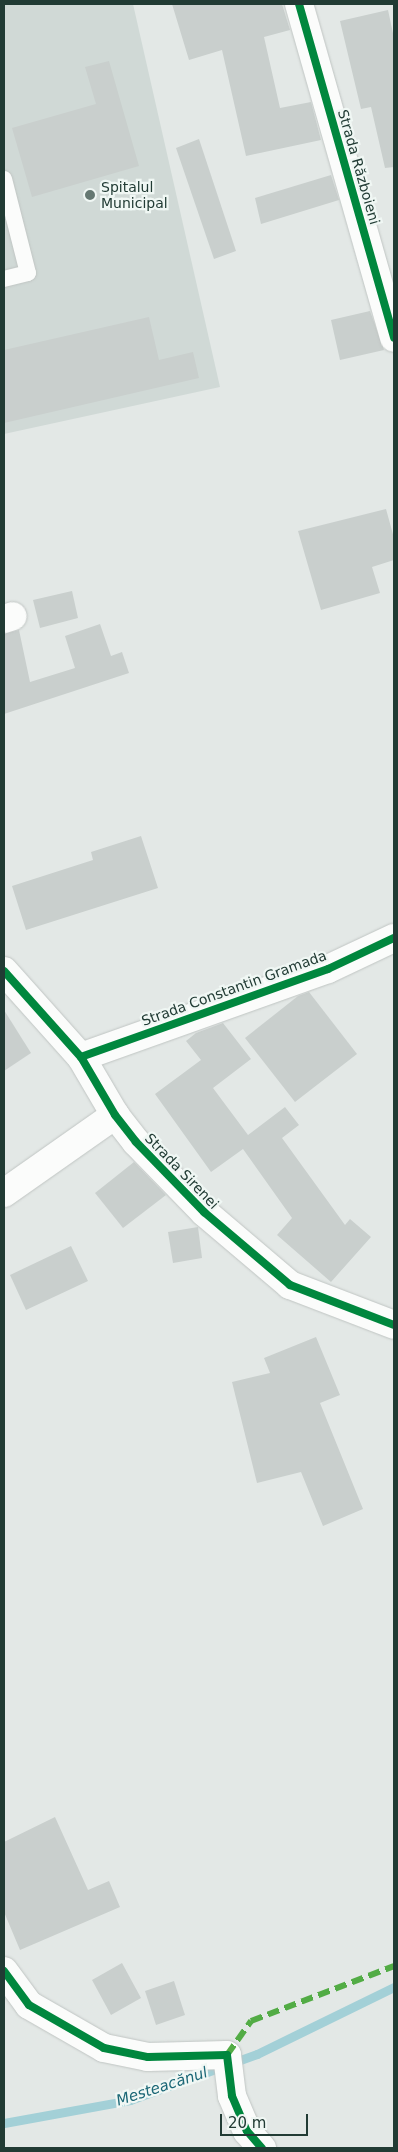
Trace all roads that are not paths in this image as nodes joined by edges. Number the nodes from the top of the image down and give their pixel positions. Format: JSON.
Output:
{"nodes":[{"id":1,"x":299,"y":4,"type":"edge"},
{"id":2,"x":4,"y":179,"type":"edge"},
{"id":3,"x":4,"y":279,"type":"edge"},
{"id":4,"x":394,"y":338,"type":"edge"},
{"id":5,"x":394,"y":938,"type":"edge"},
{"id":6,"x":4,"y":970,"type":"edge"},
{"id":7,"x":81,"y":1056,"type":"junction"},
{"id":8,"x":115,"y":1115,"type":"junction"},
{"id":9,"x":4,"y":1194,"type":"edge"},
{"id":10,"x":394,"y":1325,"type":"edge"},
{"id":11,"x":4,"y":1971,"type":"edge"},
{"id":12,"x":262,"y":2148,"type":"edge"}],
"edges":[{"from":1,"to":4,"type":"street","name":"Strada Războieni"},
{"from":2,"to":3,"type":"lane"},
{"from":5,"to":7,"type":"street","name":"Strada Constantin Gramada"},
{"from":6,"to":7,"type":"street","name":"Strada Sirenei"},
{"from":7,"to":8,"type":"street","name":"Strada Sirenei"},
{"from":8,"to":9,"type":"street"},
{"from":8,"to":10,"type":"street","name":"Strada Sirenei"},
{"from":11,"to":12,"type":"street"}]}
